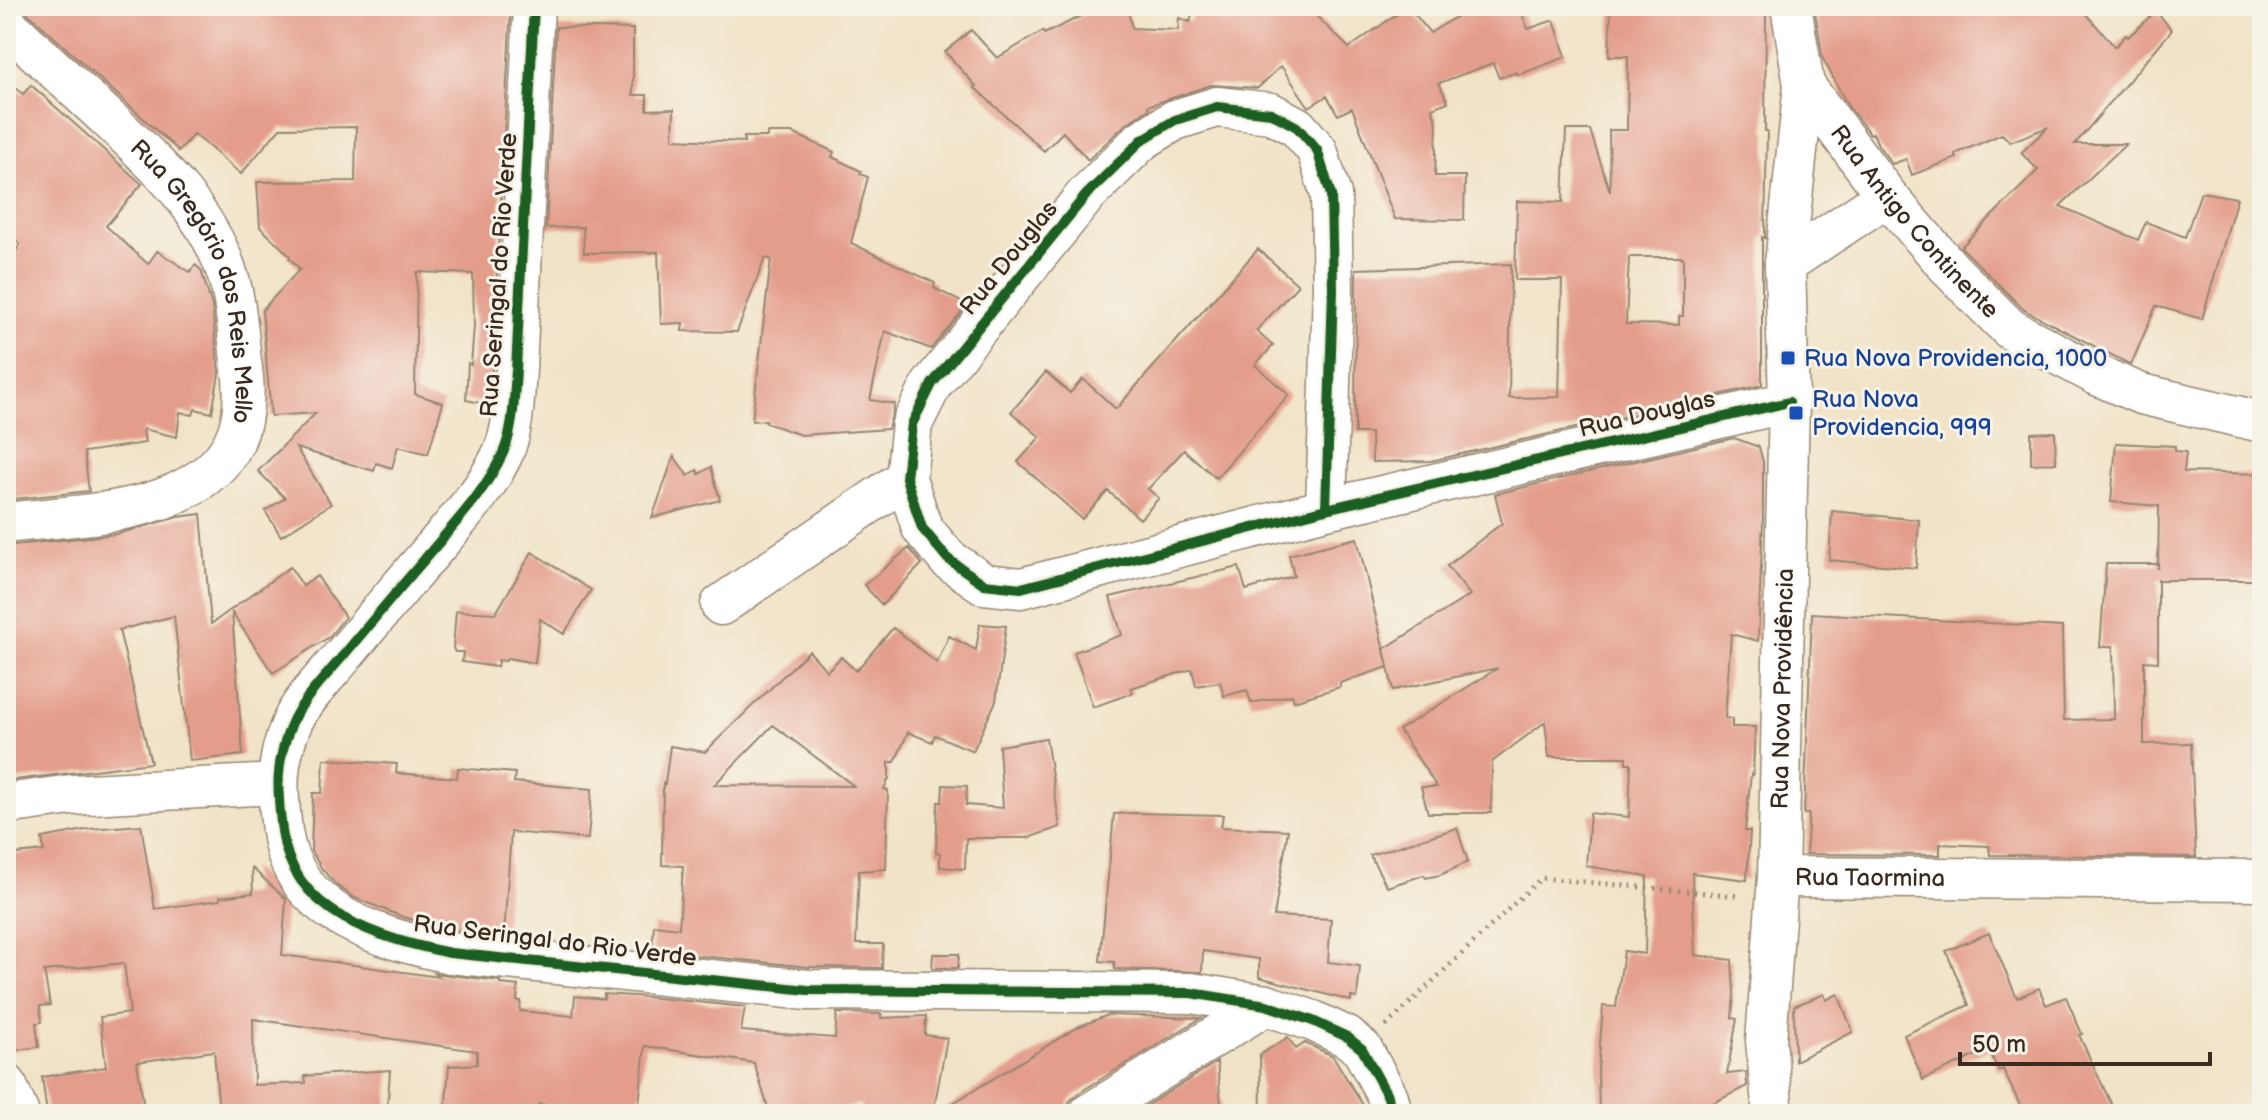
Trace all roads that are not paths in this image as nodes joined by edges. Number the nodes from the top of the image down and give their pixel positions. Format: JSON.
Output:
{"nodes":[{"id":1,"x":534,"y":6,"type":"edge"},
{"id":2,"x":1791,"y":6,"type":"edge"},
{"id":3,"x":6,"y":24,"type":"edge"},
{"id":4,"x":1804,"y":85,"type":"junction"},
{"id":5,"x":1887,"y":196,"type":"junction"},
{"id":6,"x":1785,"y":264,"type":"junction"},
{"id":7,"x":1789,"y":402,"type":"junction"},
{"id":8,"x":2262,"y":422,"type":"edge"},
{"id":9,"x":906,"y":478,"type":"junction"},
{"id":10,"x":1326,"y":509,"type":"junction"},
{"id":11,"x":6,"y":523,"type":"edge"},
{"id":12,"x":721,"y":605,"type":"dead end"},
{"id":13,"x":276,"y":784,"type":"junction"},
{"id":14,"x":6,"y":804,"type":"edge"},
{"id":15,"x":1778,"y":877,"type":"junction"},
{"id":16,"x":2262,"y":880,"type":"edge"},
{"id":17,"x":1266,"y":1005,"type":"junction"},
{"id":18,"x":6,"y":1084,"type":"edge"},
{"id":19,"x":19,"y":1114,"type":"edge"},
{"id":20,"x":1089,"y":1114,"type":"edge"},
{"id":21,"x":1392,"y":1114,"type":"edge"},
{"id":22,"x":1773,"y":1114,"type":"edge"}],
"edges":[{"from":1,"to":13,"type":"street","name":"Rua Seringal do Rio Verde"},
{"from":2,"to":4,"type":"street","name":"Rua Nova Providência"},
{"from":3,"to":11,"type":"street","name":"Rua Gregório dos Reis Mello"},
{"from":4,"to":5,"type":"street","name":"Rua Antigo Continente"},
{"from":4,"to":6,"type":"street","name":"Rua Nova Providência"},
{"from":5,"to":6,"type":"street"},
{"from":5,"to":8,"type":"street","name":"Rua Antigo Continente"},
{"from":6,"to":7,"type":"street","name":"Rua Nova Providência"},
{"from":7,"to":10,"type":"street","name":"Rua Douglas"},
{"from":7,"to":15,"type":"street","name":"Rua Nova Providência"},
{"from":9,"to":10,"type":"street","name":"Rua Douglas"},
{"from":9,"to":10,"type":"street","name":"Rua Douglas"},
{"from":9,"to":12,"type":"street"},
{"from":13,"to":14,"type":"street"},
{"from":13,"to":17,"type":"street","name":"Rua Seringal do Rio Verde"},
{"from":15,"to":16,"type":"street","name":"Rua Taormina"},
{"from":15,"to":22,"type":"street","name":"Rua Nova Providência"},
{"from":17,"to":20,"type":"street"},
{"from":17,"to":21,"type":"street","name":"Rua Seringal do Rio Verde"},
{"from":18,"to":19,"type":"street"}]}
